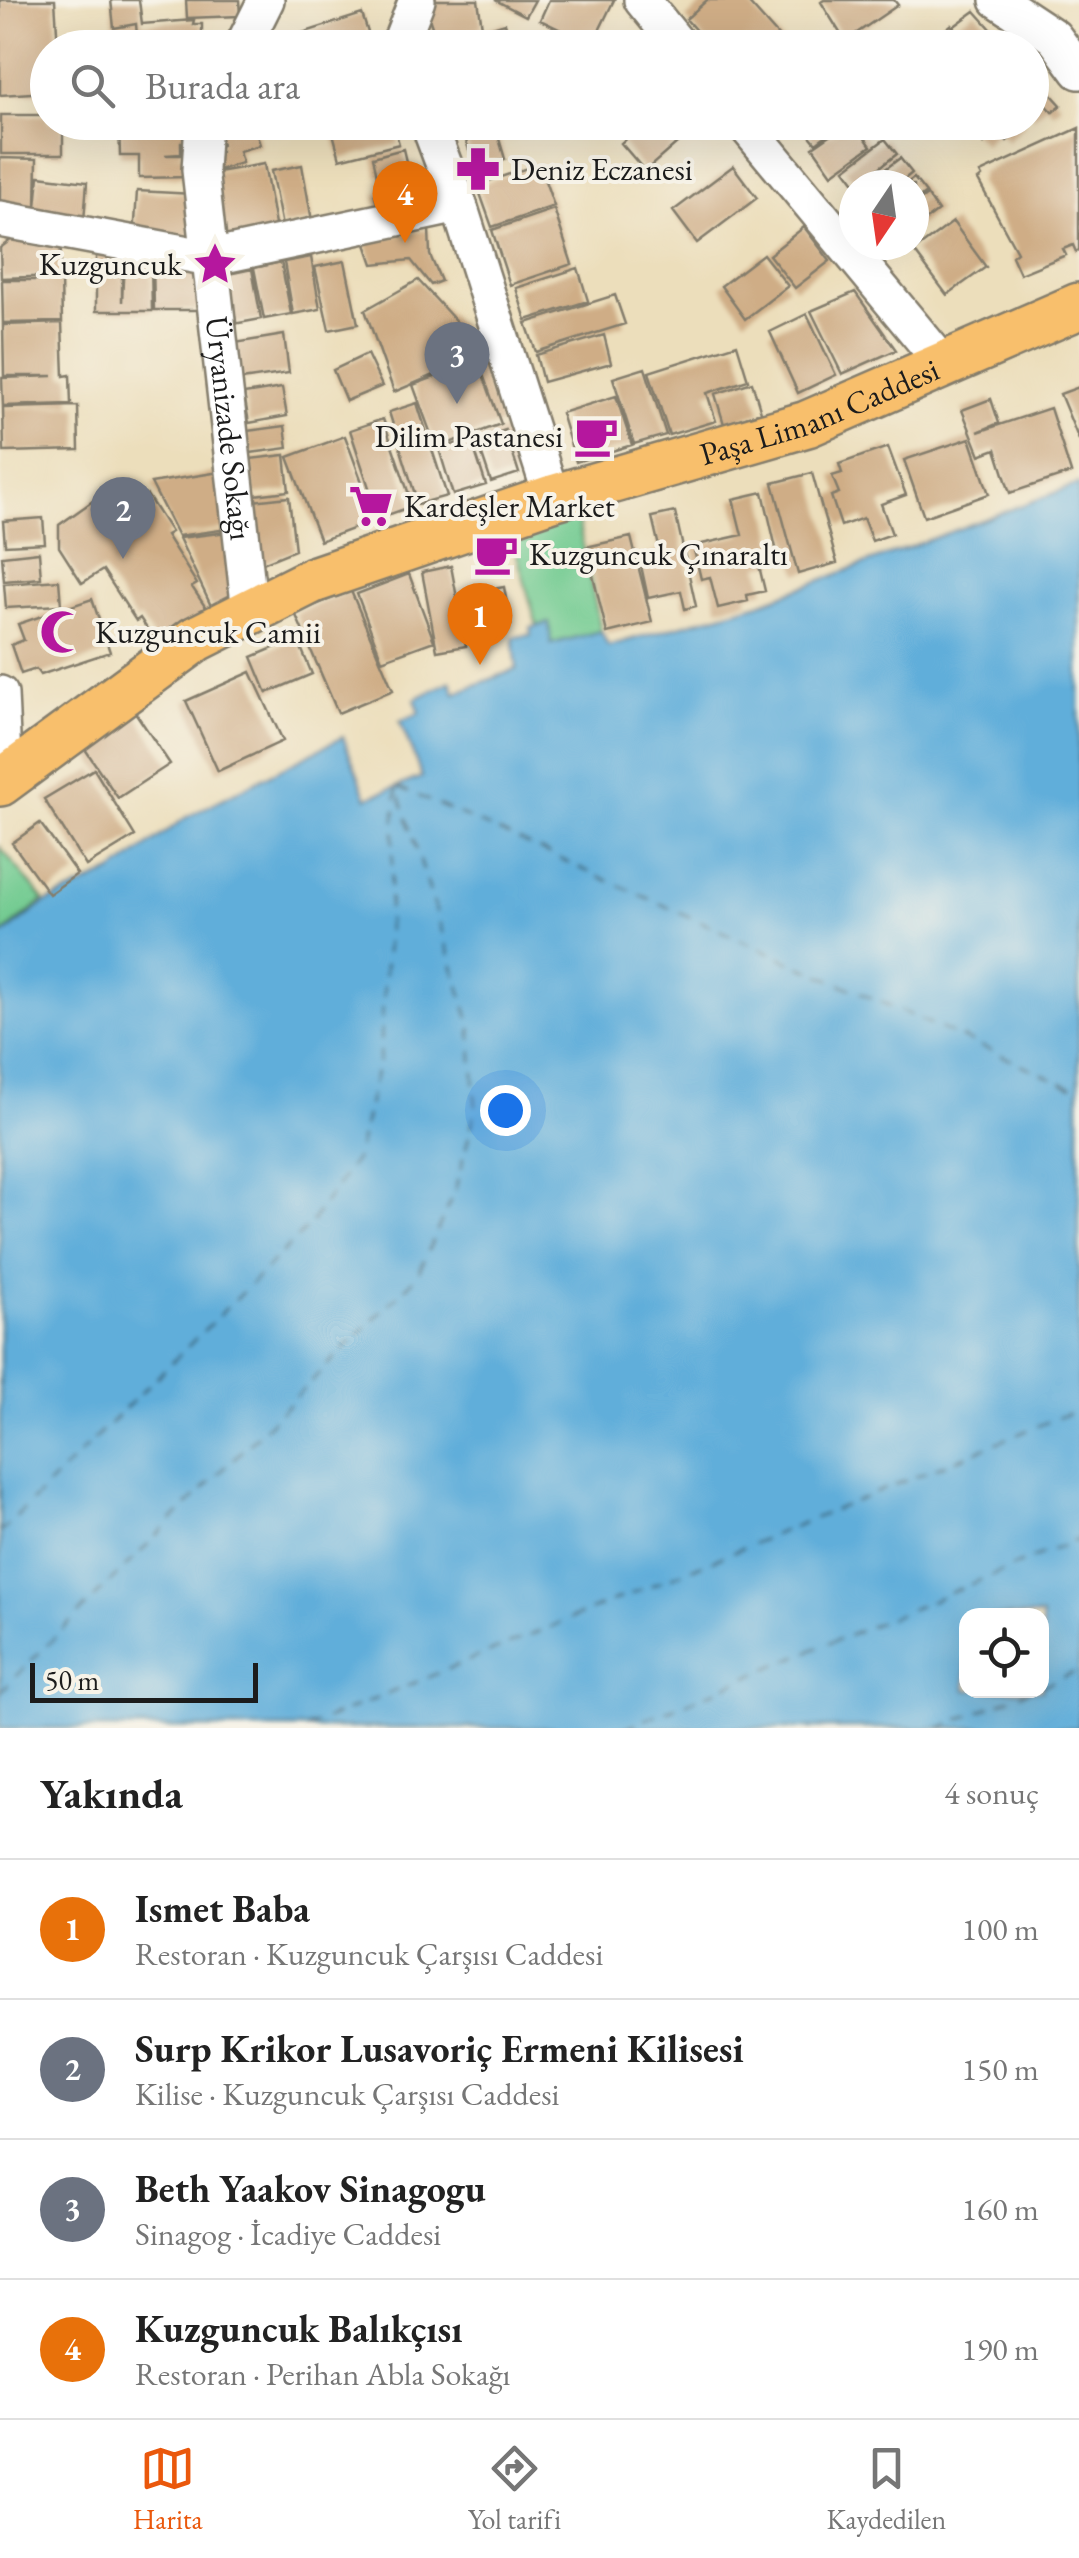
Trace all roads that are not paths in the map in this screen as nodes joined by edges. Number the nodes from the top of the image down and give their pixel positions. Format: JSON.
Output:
{"nodes":[{"id":1,"x":266,"y":0,"type":"edge"},
{"id":2,"x":386,"y":0,"type":"edge"},
{"id":3,"x":417,"y":0,"type":"edge"},
{"id":4,"x":642,"y":0,"type":"edge"},
{"id":5,"x":1003,"y":1,"type":"edge"},
{"id":6,"x":251,"y":30,"type":"edge"},
{"id":7,"x":395,"y":30,"type":"edge"},
{"id":8,"x":406,"y":30,"type":"edge"},
{"id":9,"x":666,"y":30,"type":"edge"},
{"id":10,"x":1044,"y":30,"type":"edge"},
{"id":11,"x":1049,"y":33,"type":"edge"},
{"id":12,"x":1079,"y":71,"type":"edge"},
{"id":13,"x":202,"y":140,"type":"edge"},
{"id":14,"x":435,"y":140,"type":"edge"},
{"id":15,"x":758,"y":140,"type":"edge"},
{"id":16,"x":459,"y":204,"type":"junction"},
{"id":17,"x":0,"y":219,"type":"edge"},
{"id":18,"x":210,"y":258,"type":"junction"},
{"id":19,"x":1079,"y":306,"type":"edge"},
{"id":20,"x":946,"y":367,"type":"junction"},
{"id":21,"x":552,"y":498,"type":"junction"},
{"id":22,"x":250,"y":612,"type":"junction"},
{"id":23,"x":0,"y":694,"type":"edge"},
{"id":24,"x":2,"y":781,"type":"edge"}],
"edges":[{"from":1,"to":6,"type":"street"},
{"from":2,"to":7,"type":"street"},
{"from":3,"to":8,"type":"street"},
{"from":4,"to":9,"type":"street"},
{"from":5,"to":10,"type":"street"},
{"from":11,"to":12,"type":"street"},
{"from":13,"to":18,"type":"street","name":"Üryanizade Sokağı"},
{"from":14,"to":16,"type":"street"},
{"from":15,"to":20,"type":"street"},
{"from":16,"to":18,"type":"street"},
{"from":16,"to":21,"type":"street"},
{"from":17,"to":18,"type":"street"},
{"from":18,"to":22,"type":"street","name":"Üryanizade Sokağı"},
{"from":19,"to":20,"type":"main road","name":"Paşa Limanı Caddesi"},
{"from":20,"to":21,"type":"main road","name":"Paşa Limanı Caddesi"},
{"from":21,"to":22,"type":"main road","name":"Paşa Limanı Caddesi"},
{"from":22,"to":24,"type":"main road","name":"Paşa Limanı Caddesi"},
{"from":23,"to":24,"type":"street"}]}
